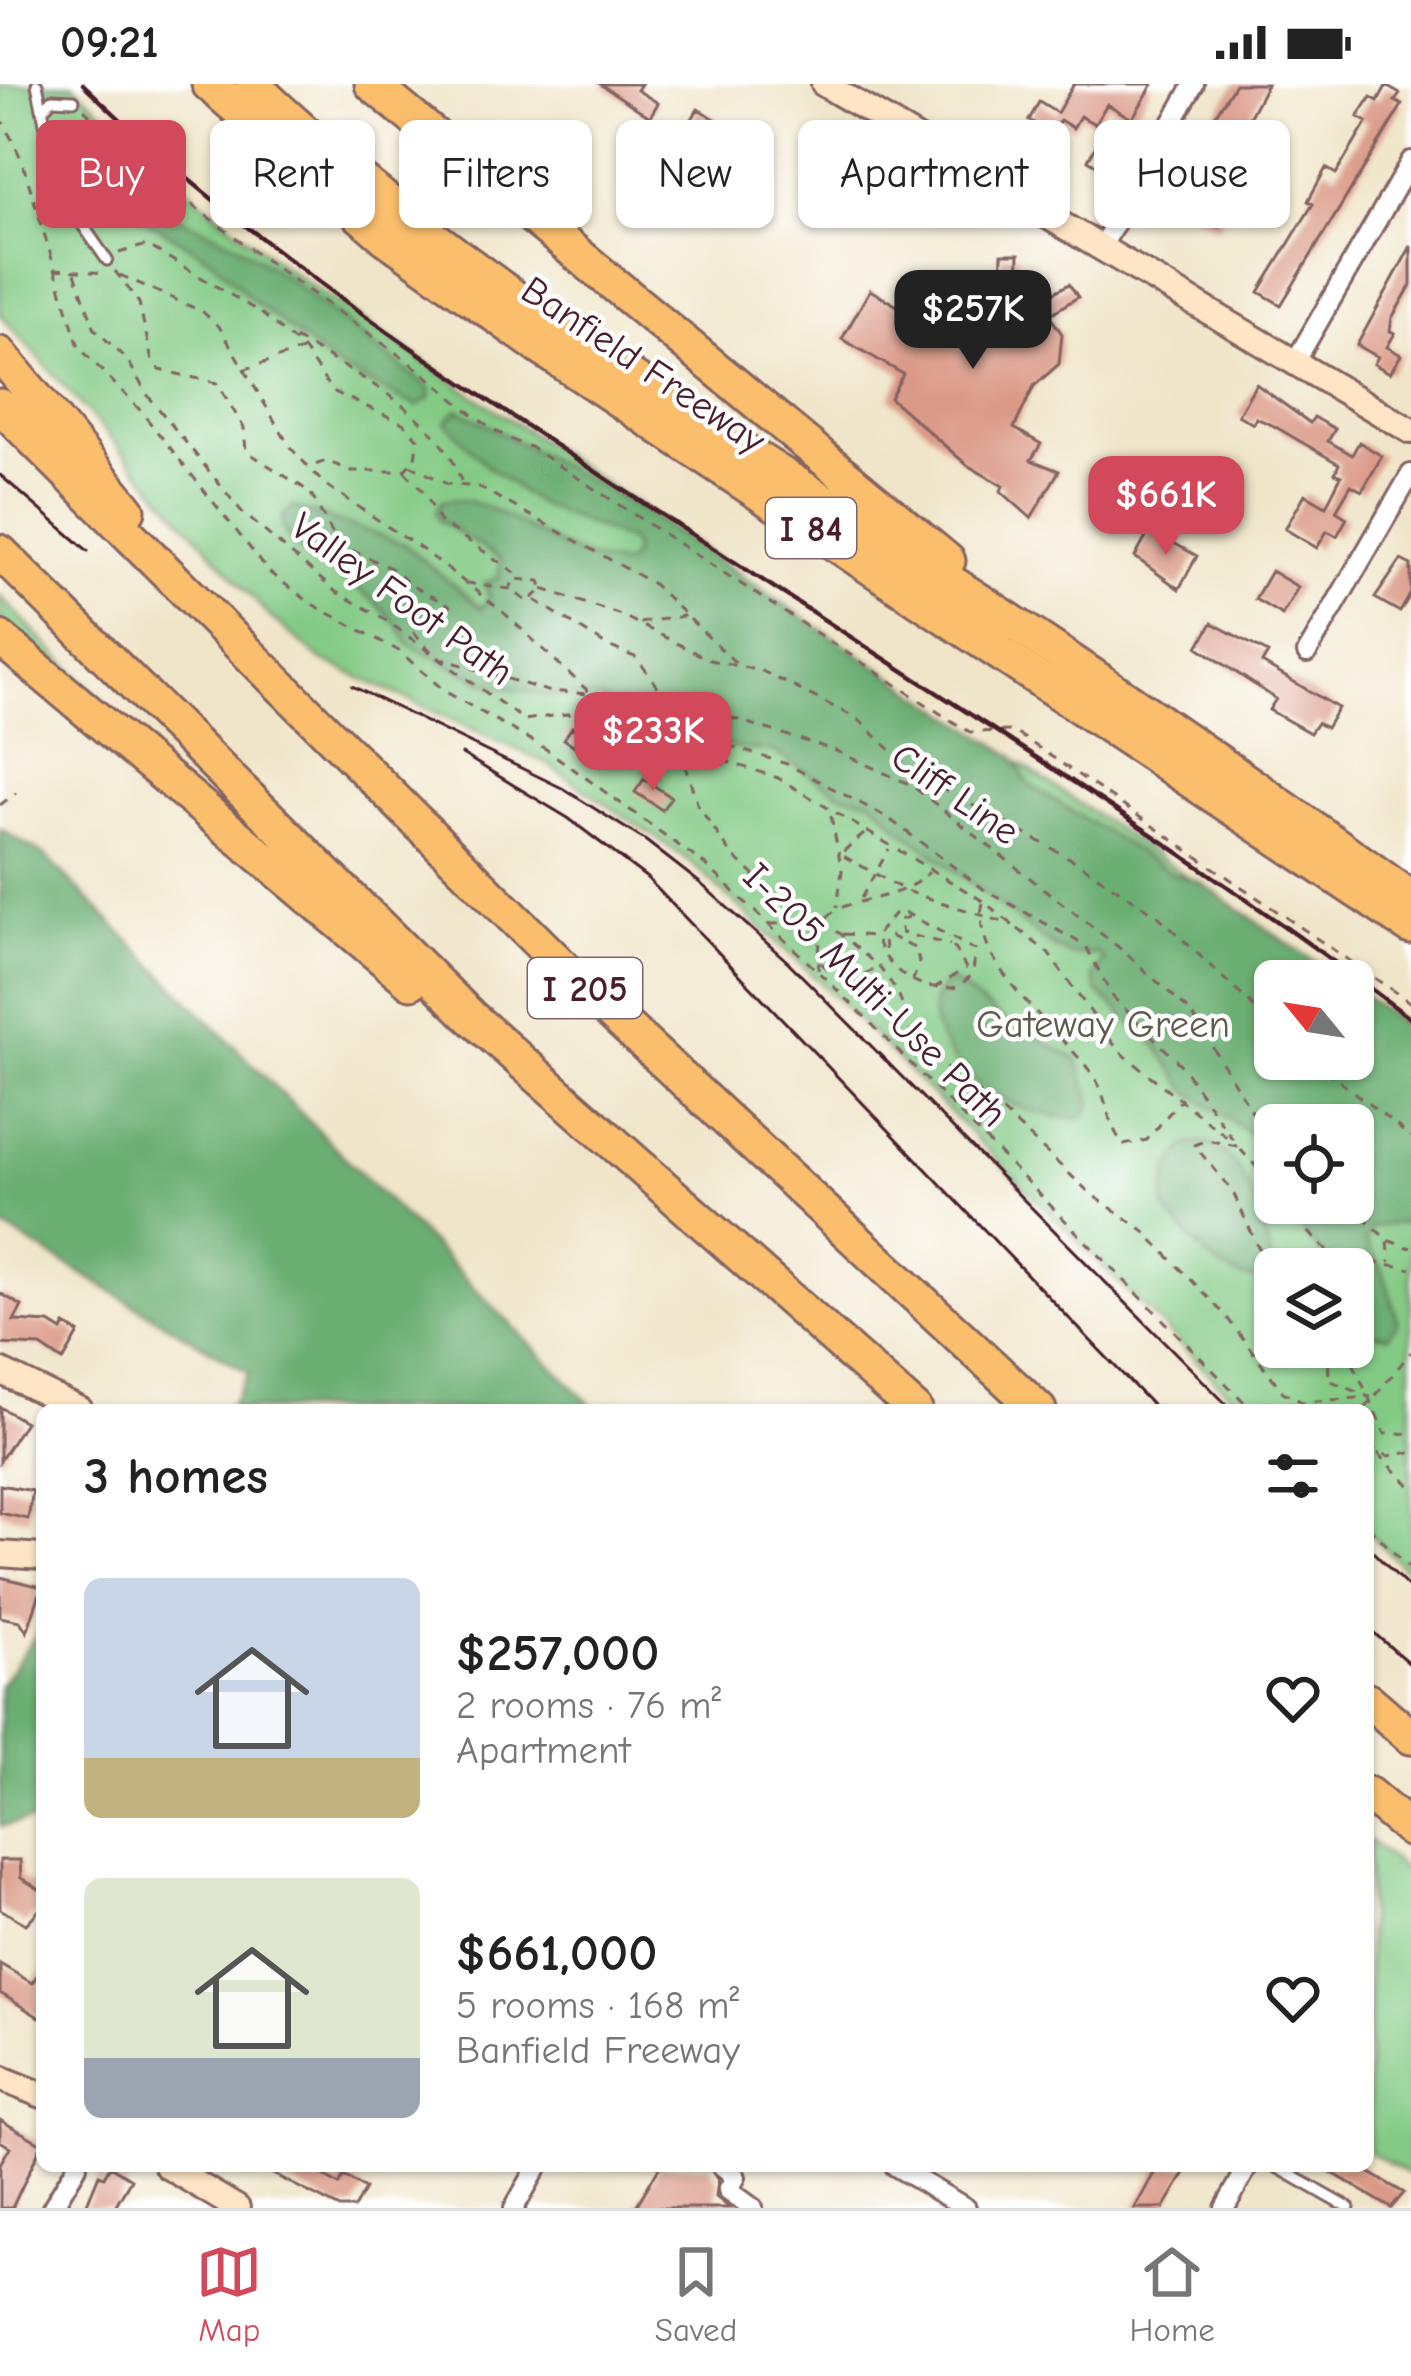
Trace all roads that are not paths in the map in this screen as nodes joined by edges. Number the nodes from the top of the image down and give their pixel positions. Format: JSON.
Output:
{"nodes":[{"id":1,"x":37,"y":84,"type":"edge"},
{"id":2,"x":185,"y":84,"type":"edge"},
{"id":3,"x":372,"y":84,"type":"edge"},
{"id":4,"x":824,"y":84,"type":"edge"},
{"id":5,"x":1194,"y":84,"type":"edge"},
{"id":6,"x":230,"y":91,"type":"edge"},
{"id":7,"x":74,"y":100,"type":"road end"},
{"id":8,"x":44,"y":108,"type":"junction"},
{"id":9,"x":1411,"y":161,"type":"edge"},
{"id":10,"x":1101,"y":248,"type":"junction"},
{"id":11,"x":107,"y":260,"type":"road end"},
{"id":12,"x":0,"y":354,"type":"edge"},
{"id":13,"x":1294,"y":362,"type":"junction"},
{"id":14,"x":0,"y":406,"type":"edge"},
{"id":15,"x":1411,"y":431,"type":"edge"},
{"id":16,"x":1411,"y":475,"type":"edge"},
{"id":17,"x":148,"y":550,"type":"junction"},
{"id":18,"x":0,"y":552,"type":"edge"},
{"id":19,"x":0,"y":638,"type":"edge"},
{"id":20,"x":1053,"y":649,"type":"junction"},
{"id":21,"x":1307,"y":653,"type":"dead end"},
{"id":22,"x":1411,"y":898,"type":"edge"},
{"id":23,"x":1411,"y":927,"type":"edge"},
{"id":24,"x":470,"y":1016,"type":"junction"},
{"id":25,"x":0,"y":1372,"type":"edge"},
{"id":26,"x":67,"y":1404,"type":"edge"},
{"id":27,"x":908,"y":1404,"type":"edge"},
{"id":28,"x":1033,"y":1404,"type":"edge"},
{"id":29,"x":0,"y":1554,"type":"edge"},
{"id":30,"x":36,"y":1557,"type":"edge"},
{"id":31,"x":1374,"y":1705,"type":"edge"},
{"id":32,"x":1411,"y":1737,"type":"edge"},
{"id":33,"x":1374,"y":1799,"type":"edge"},
{"id":34,"x":1411,"y":1830,"type":"edge"},
{"id":35,"x":0,"y":2078,"type":"edge"},
{"id":36,"x":36,"y":2093,"type":"edge"},
{"id":37,"x":73,"y":2172,"type":"edge"},
{"id":38,"x":181,"y":2172,"type":"edge"},
{"id":39,"x":535,"y":2172,"type":"edge"},
{"id":40,"x":730,"y":2172,"type":"edge"},
{"id":41,"x":905,"y":2172,"type":"edge"},
{"id":42,"x":1245,"y":2172,"type":"edge"},
{"id":43,"x":1286,"y":2172,"type":"edge"},
{"id":44,"x":52,"y":2208,"type":"edge"},
{"id":45,"x":237,"y":2208,"type":"edge"},
{"id":46,"x":514,"y":2208,"type":"edge"},
{"id":47,"x":753,"y":2208,"type":"edge"},
{"id":48,"x":966,"y":2208,"type":"edge"},
{"id":49,"x":1225,"y":2208,"type":"edge"},
{"id":50,"x":1349,"y":2208,"type":"edge"}],
"edges":[{"from":1,"to":8,"type":"lane"},
{"from":2,"to":6,"type":"highway"},
{"from":3,"to":20,"type":"highway"},
{"from":4,"to":10,"type":"main road"},
{"from":5,"to":10,"type":"street"},
{"from":6,"to":20,"type":"highway","name":"Banfield Freeway","number":"I 84"},
{"from":6,"to":23,"type":"highway","name":"Banfield Freeway","number":"I 84"},
{"from":7,"to":8,"type":"lane"},
{"from":8,"to":11,"type":"lane"},
{"from":9,"to":13,"type":"street"},
{"from":10,"to":13,"type":"main road"},
{"from":12,"to":17,"type":"highway"},
{"from":13,"to":15,"type":"main road"},
{"from":14,"to":17,"type":"highway","number":"I 205"},
{"from":16,"to":21,"type":"street"},
{"from":17,"to":28,"type":"highway","number":"I 205"},
{"from":18,"to":24,"type":"highway","number":"I 205"},
{"from":19,"to":24,"type":"highway"},
{"from":20,"to":22,"type":"highway","name":"Banfield Freeway","number":"I 84"},
{"from":24,"to":27,"type":"highway","number":"I 205"},
{"from":25,"to":26,"type":"main road"},
{"from":29,"to":30,"type":"main road"},
{"from":31,"to":32,"type":"highway"},
{"from":33,"to":34,"type":"highway"},
{"from":35,"to":36,"type":"main road"},
{"from":37,"to":44,"type":"street"},
{"from":38,"to":45,"type":"main road"},
{"from":39,"to":46,"type":"street"},
{"from":40,"to":47,"type":"street"},
{"from":41,"to":48,"type":"street"},
{"from":42,"to":49,"type":"street"},
{"from":43,"to":50,"type":"lane"}]}
